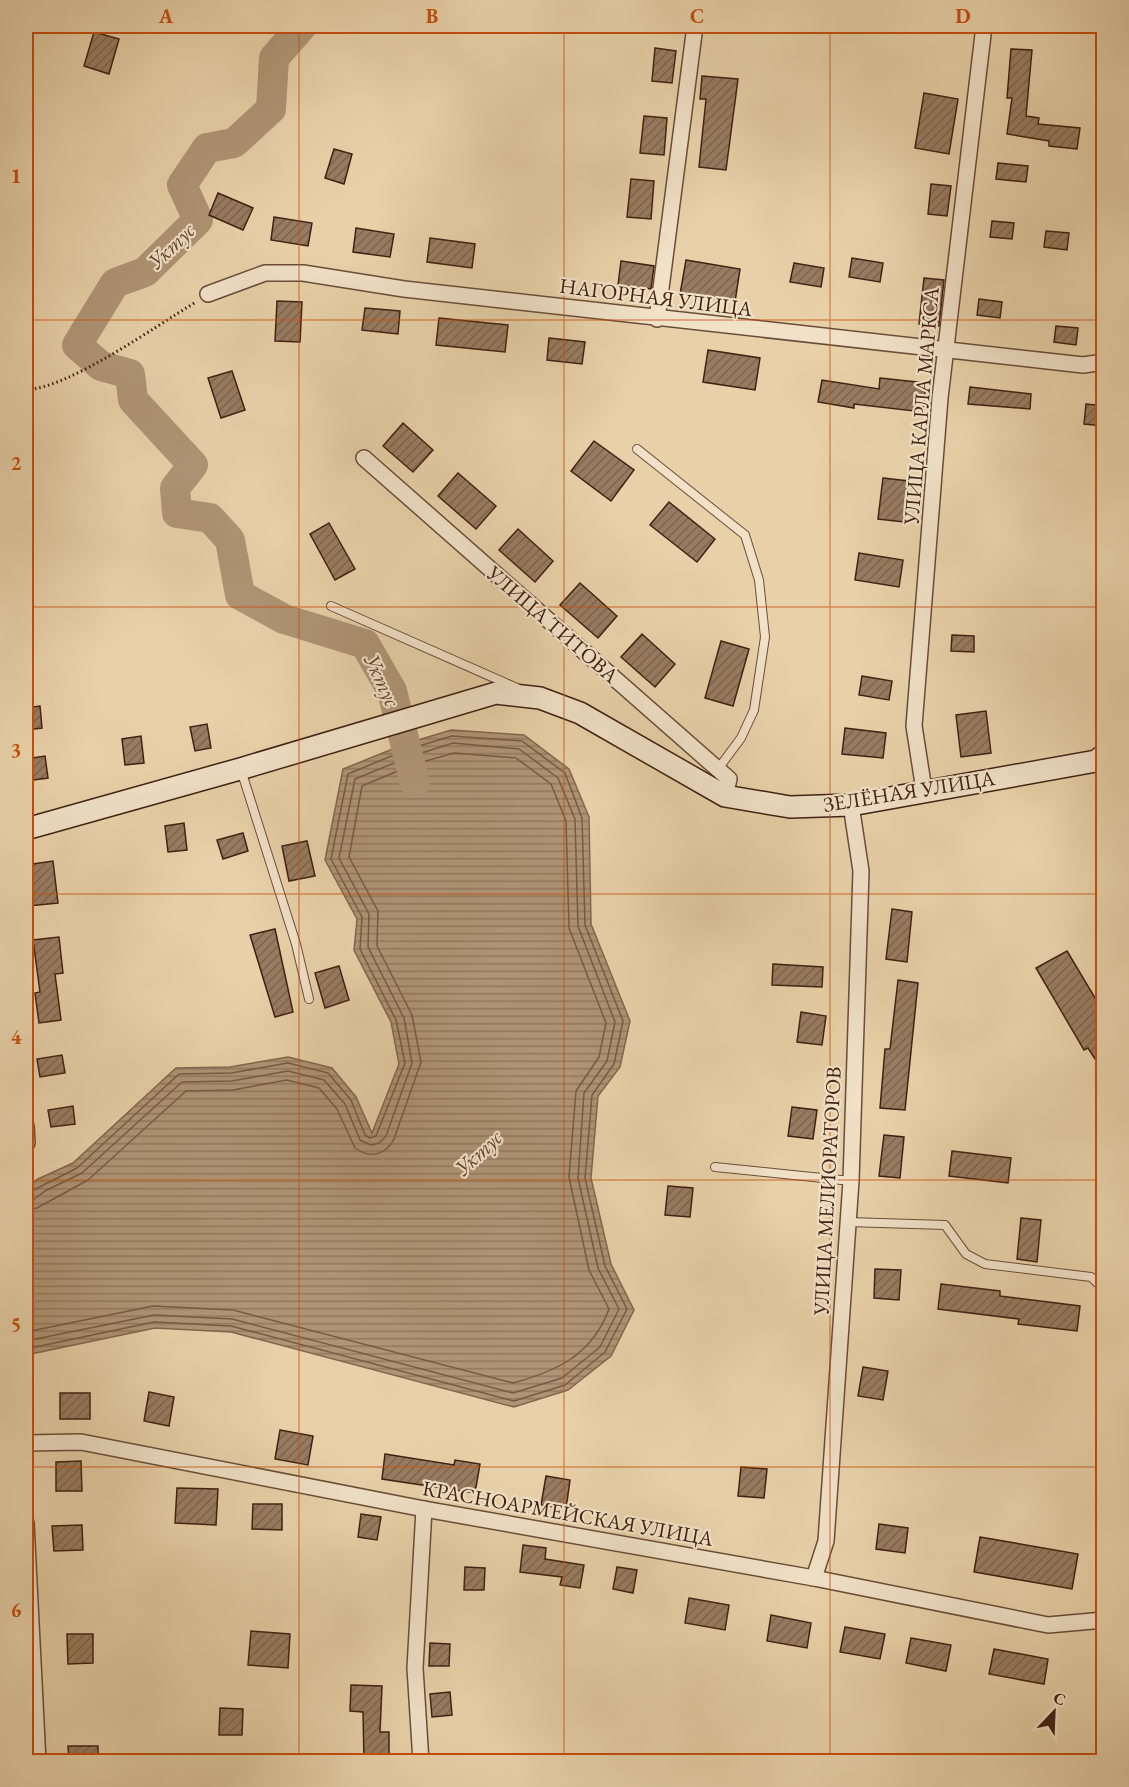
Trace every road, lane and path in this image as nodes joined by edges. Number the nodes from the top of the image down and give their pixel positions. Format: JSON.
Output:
{"nodes":[{"id":1,"x":695,"y":26,"type":"edge"},
{"id":2,"x":984,"y":26,"type":"edge"},
{"id":3,"x":208,"y":294,"type":"joint"},
{"id":4,"x":657,"y":319,"type":"junction"},
{"id":5,"x":945,"y":351,"type":"junction"},
{"id":6,"x":1104,"y":362,"type":"edge"},
{"id":7,"x":26,"y":390,"type":"edge"},
{"id":8,"x":637,"y":450,"type":"dead end"},
{"id":9,"x":364,"y":458,"type":"dead end"},
{"id":10,"x":331,"y":606,"type":"dead end"},
{"id":11,"x":540,"y":698,"type":"junction"},
{"id":12,"x":1101,"y":759,"type":"edge"},
{"id":13,"x":240,"y":769,"type":"junction"},
{"id":14,"x":718,"y":769,"type":"junction"},
{"id":15,"x":924,"y":790,"type":"junction"},
{"id":16,"x":725,"y":796,"type":"junction"},
{"id":17,"x":851,"y":805,"type":"junction"},
{"id":18,"x":26,"y":829,"type":"edge"},
{"id":19,"x":309,"y":999,"type":"dead end"},
{"id":20,"x":26,"y":1126,"type":"edge"},
{"id":21,"x":27,"y":1143,"type":"dead end"},
{"id":22,"x":714,"y":1167,"type":"dead end"},
{"id":23,"x":851,"y":1181,"type":"junction"},
{"id":24,"x":848,"y":1222,"type":"junction"},
{"id":25,"x":1104,"y":1289,"type":"edge"},
{"id":26,"x":26,"y":1443,"type":"edge"},
{"id":27,"x":424,"y":1509,"type":"junction"},
{"id":28,"x":26,"y":1523,"type":"edge"},
{"id":29,"x":814,"y":1578,"type":"junction"},
{"id":30,"x":1104,"y":1620,"type":"edge"},
{"id":31,"x":39,"y":1761,"type":"edge"},
{"id":32,"x":421,"y":1761,"type":"edge"}],
"edges":[{"from":1,"to":4,"type":"street"},
{"from":2,"to":5,"type":"street","name":"УЛИЦА КАРЛА МАРКСА"},
{"from":3,"to":4,"type":"street","name":"НАГОРНАЯ УЛИЦА"},
{"from":3,"to":7,"type":"path"},
{"from":4,"to":5,"type":"street","name":"НАГОРНАЯ УЛИЦА"},
{"from":5,"to":6,"type":"street","name":"НАГОРНАЯ УЛИЦА"},
{"from":5,"to":15,"type":"street","name":"УЛИЦА КАРЛА МАРКСА"},
{"from":8,"to":14,"type":"lane"},
{"from":9,"to":14,"type":"street","name":"УЛИЦА ТИТОВА"},
{"from":10,"to":11,"type":"lane"},
{"from":11,"to":13,"type":"street","name":"ЗЕЛЁНАЯ УЛИЦА"},
{"from":11,"to":16,"type":"street","name":"ЗЕЛЁНАЯ УЛИЦА"},
{"from":12,"to":15,"type":"street","name":"ЗЕЛЁНАЯ УЛИЦА"},
{"from":13,"to":18,"type":"street"},
{"from":13,"to":19,"type":"lane"},
{"from":14,"to":16,"type":"street"},
{"from":15,"to":17,"type":"street","name":"ЗЕЛЁНАЯ УЛИЦА"},
{"from":16,"to":17,"type":"street","name":"ЗЕЛЁНАЯ УЛИЦА"},
{"from":17,"to":23,"type":"street","name":"УЛИЦА МЕЛИОРАТОРОВ"},
{"from":20,"to":21,"type":"street"},
{"from":22,"to":23,"type":"lane"},
{"from":23,"to":24,"type":"street","name":"УЛИЦА МЕЛИОРАТОРОВ"},
{"from":24,"to":25,"type":"lane"},
{"from":24,"to":29,"type":"street","name":"УЛИЦА МЕЛИОРАТОРОВ"},
{"from":26,"to":27,"type":"street","name":"КРАСНОАРМЕЙСКАЯ УЛИЦА"},
{"from":27,"to":29,"type":"street","name":"КРАСНОАРМЕЙСКАЯ УЛИЦА"},
{"from":27,"to":32,"type":"street"},
{"from":28,"to":31,"type":"street"},
{"from":29,"to":30,"type":"street","name":"КРАСНОАРМЕЙСКАЯ УЛИЦА"}]}
